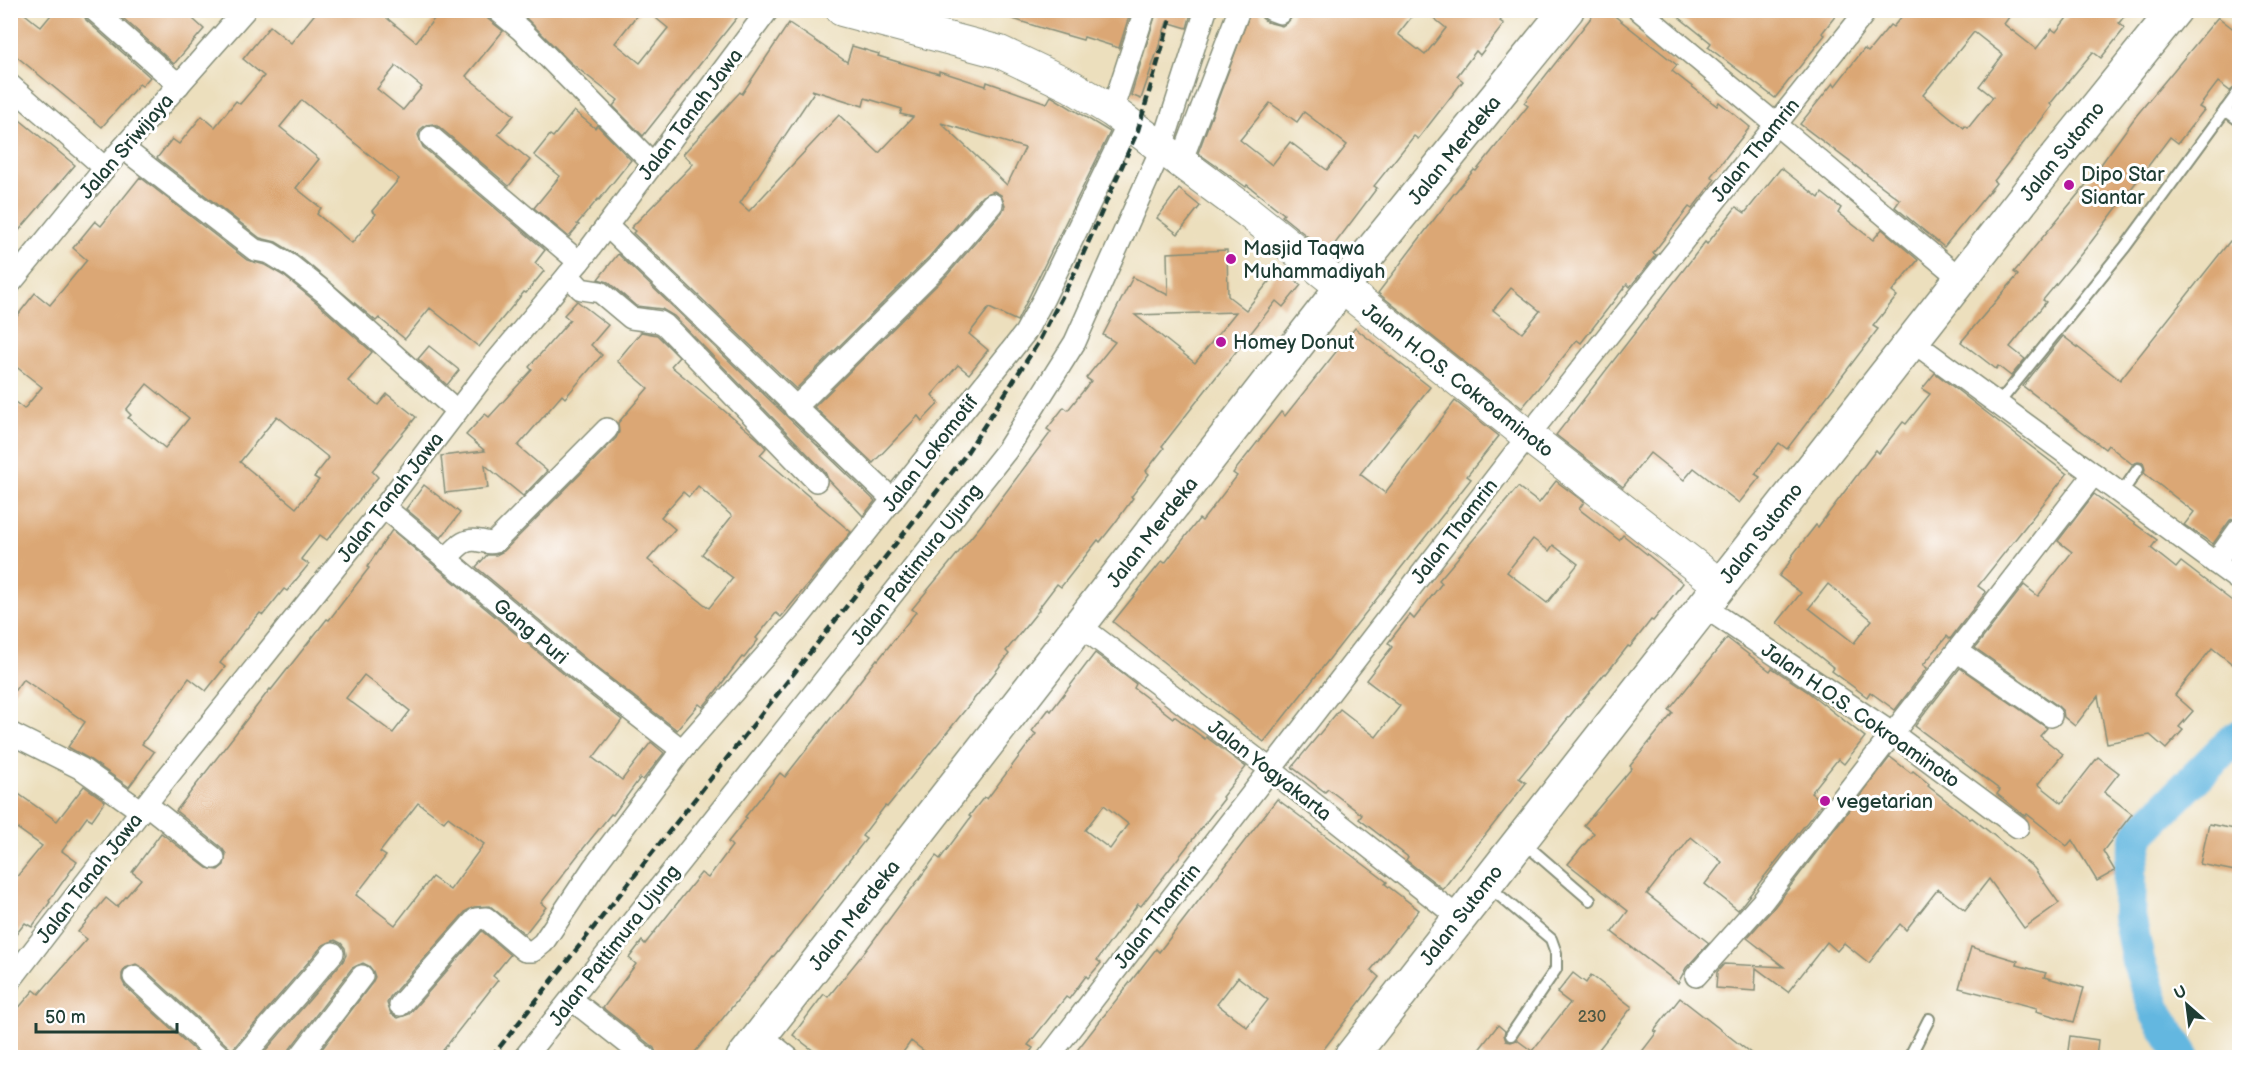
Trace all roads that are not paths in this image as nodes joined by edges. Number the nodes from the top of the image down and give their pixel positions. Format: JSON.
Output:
{"nodes":[{"id":1,"x":94,"y":10,"type":"edge"},
{"id":2,"x":245,"y":10,"type":"edge"},
{"id":3,"x":497,"y":10,"type":"edge"},
{"id":4,"x":768,"y":10,"type":"edge"},
{"id":5,"x":842,"y":10,"type":"edge"},
{"id":6,"x":1145,"y":10,"type":"edge"},
{"id":7,"x":1206,"y":10,"type":"edge"},
{"id":8,"x":1239,"y":10,"type":"edge"},
{"id":9,"x":1567,"y":10,"type":"edge"},
{"id":10,"x":1639,"y":10,"type":"edge"},
{"id":11,"x":1867,"y":10,"type":"edge"},
{"id":12,"x":2175,"y":10,"type":"edge"},
{"id":13,"x":10,"y":85,"type":"edge"},
{"id":14,"x":179,"y":85,"type":"junction"},
{"id":15,"x":2240,"y":90,"type":"edge"},
{"id":16,"x":2224,"y":110,"type":"junction"},
{"id":17,"x":1120,"y":117,"type":"junction"},
{"id":18,"x":2240,"y":121,"type":"edge"},
{"id":19,"x":1776,"y":124,"type":"junction"},
{"id":20,"x":431,"y":137,"type":"dead end"},
{"id":21,"x":123,"y":148,"type":"junction"},
{"id":22,"x":1172,"y":155,"type":"junction"},
{"id":23,"x":653,"y":164,"type":"junction"},
{"id":24,"x":105,"y":168,"type":"junction"},
{"id":25,"x":992,"y":204,"type":"dead end"},
{"id":26,"x":607,"y":226,"type":"junction"},
{"id":27,"x":574,"y":268,"type":"junction"},
{"id":28,"x":1961,"y":279,"type":"junction"},
{"id":29,"x":10,"y":284,"type":"edge"},
{"id":30,"x":1342,"y":287,"type":"junction"},
{"id":31,"x":1912,"y":341,"type":"junction"},
{"id":32,"x":1998,"y":404,"type":"junction"},
{"id":33,"x":795,"y":408,"type":"junction"},
{"id":34,"x":457,"y":411,"type":"junction"},
{"id":35,"x":607,"y":429,"type":"dead end"},
{"id":36,"x":1528,"y":436,"type":"junction"},
{"id":37,"x":2138,"y":469,"type":"dead end"},
{"id":38,"x":2094,"y":474,"type":"junction"},
{"id":39,"x":816,"y":481,"type":"dead end"},
{"id":40,"x":2121,"y":494,"type":"junction"},
{"id":41,"x":893,"y":500,"type":"junction"},
{"id":42,"x":384,"y":507,"type":"junction"},
{"id":43,"x":2240,"y":528,"type":"edge"},
{"id":44,"x":446,"y":559,"type":"junction"},
{"id":45,"x":2215,"y":563,"type":"junction"},
{"id":46,"x":2240,"y":581,"type":"edge"},
{"id":47,"x":1712,"y":595,"type":"junction"},
{"id":48,"x":1079,"y":625,"type":"junction"},
{"id":49,"x":1957,"y":651,"type":"junction"},
{"id":50,"x":2051,"y":716,"type":"dead end"},
{"id":51,"x":10,"y":733,"type":"edge"},
{"id":52,"x":1893,"y":734,"type":"junction"},
{"id":53,"x":682,"y":750,"type":"junction"},
{"id":54,"x":1270,"y":769,"type":"junction"},
{"id":55,"x":144,"y":807,"type":"junction"},
{"id":56,"x":2018,"y":827,"type":"dead end"},
{"id":57,"x":1520,"y":840,"type":"junction"},
{"id":58,"x":214,"y":858,"type":"dead end"},
{"id":59,"x":1486,"y":884,"type":"junction"},
{"id":60,"x":1590,"y":900,"type":"dead end"},
{"id":61,"x":1459,"y":918,"type":"junction"},
{"id":62,"x":333,"y":953,"type":"dead end"},
{"id":63,"x":362,"y":976,"type":"dead end"},
{"id":64,"x":1696,"y":976,"type":"dead end"},
{"id":65,"x":134,"y":977,"type":"dead end"},
{"id":66,"x":10,"y":981,"type":"edge"},
{"id":67,"x":571,"y":999,"type":"junction"},
{"id":68,"x":400,"y":1005,"type":"dead end"},
{"id":69,"x":1929,"y":1019,"type":"dead end"},
{"id":70,"x":1511,"y":1035,"type":"dead end"},
{"id":71,"x":752,"y":1046,"type":"edge"},
{"id":72,"x":222,"y":1058,"type":"edge"},
{"id":73,"x":242,"y":1058,"type":"edge"},
{"id":74,"x":299,"y":1058,"type":"edge"},
{"id":75,"x":524,"y":1058,"type":"edge"},
{"id":76,"x":646,"y":1058,"type":"edge"},
{"id":77,"x":789,"y":1058,"type":"edge"},
{"id":78,"x":1048,"y":1058,"type":"edge"},
{"id":79,"x":1350,"y":1058,"type":"edge"},
{"id":80,"x":1909,"y":1058,"type":"edge"}],
"edges":[{"from":1,"to":14,"type":"street"},
{"from":2,"to":14,"type":"street","name":"Jalan Sriwijaya"},
{"from":3,"to":23,"type":"street"},
{"from":4,"to":23,"type":"street","name":"Jalan Tanah Jawa"},
{"from":5,"to":17,"type":"street","name":"Jalan H.O.S. Cokroaminoto"},
{"from":6,"to":17,"type":"street","name":"Jalan Lokomotif"},
{"from":7,"to":22,"type":"street","name":"Jalan Pattimura Ujung"},
{"from":8,"to":22,"type":"street"},
{"from":9,"to":30,"type":"main road","name":"Jalan Merdeka"},
{"from":10,"to":19,"type":"street"},
{"from":11,"to":19,"type":"street","name":"Jalan Thamrin"},
{"from":12,"to":28,"type":"main road","name":"Jalan Sutomo"},
{"from":13,"to":24,"type":"street"},
{"from":14,"to":21,"type":"street","name":"Jalan Sriwijaya"},
{"from":15,"to":16,"type":"lane"},
{"from":16,"to":18,"type":"lane"},
{"from":16,"to":32,"type":"lane"},
{"from":17,"to":22,"type":"street","name":"Jalan H.O.S. Cokroaminoto"},
{"from":17,"to":41,"type":"street","name":"Jalan Lokomotif"},
{"from":19,"to":28,"type":"street"},
{"from":19,"to":36,"type":"street","name":"Jalan Thamrin"},
{"from":20,"to":27,"type":"street"},
{"from":21,"to":24,"type":"street","name":"Jalan Sriwijaya"},
{"from":21,"to":34,"type":"street"},
{"from":22,"to":30,"type":"street","name":"Jalan H.O.S. Cokroaminoto"},
{"from":22,"to":67,"type":"street","name":"Jalan Pattimura Ujung"},
{"from":23,"to":26,"type":"street","name":"Jalan Tanah Jawa"},
{"from":24,"to":29,"type":"street","name":"Jalan Sriwijaya"},
{"from":25,"to":33,"type":"street"},
{"from":26,"to":27,"type":"street","name":"Jalan Tanah Jawa"},
{"from":26,"to":33,"type":"street"},
{"from":27,"to":34,"type":"street","name":"Jalan Tanah Jawa"},
{"from":27,"to":39,"type":"street"},
{"from":28,"to":31,"type":"main road","name":"Jalan Sutomo"},
{"from":30,"to":36,"type":"street","name":"Jalan H.O.S. Cokroaminoto"},
{"from":30,"to":48,"type":"main road","name":"Jalan Merdeka"},
{"from":31,"to":32,"type":"street"},
{"from":31,"to":47,"type":"main road","name":"Jalan Sutomo"},
{"from":32,"to":38,"type":"street"},
{"from":33,"to":41,"type":"street"},
{"from":34,"to":42,"type":"street","name":"Jalan Tanah Jawa"},
{"from":35,"to":44,"type":"street"},
{"from":36,"to":47,"type":"street","name":"Jalan H.O.S. Cokroaminoto"},
{"from":36,"to":54,"type":"street","name":"Jalan Thamrin"},
{"from":37,"to":40,"type":"lane"},
{"from":38,"to":40,"type":"street"},
{"from":38,"to":49,"type":"street"},
{"from":40,"to":45,"type":"street"},
{"from":41,"to":53,"type":"street","name":"Jalan Lokomotif"},
{"from":42,"to":44,"type":"street","name":"Gang Puri"},
{"from":42,"to":55,"type":"street","name":"Jalan Tanah Jawa"},
{"from":43,"to":45,"type":"street"},
{"from":44,"to":53,"type":"street","name":"Gang Puri"},
{"from":45,"to":46,"type":"street"},
{"from":47,"to":52,"type":"street","name":"Jalan H.O.S. Cokroaminoto"},
{"from":47,"to":57,"type":"main road","name":"Jalan Sutomo"},
{"from":48,"to":54,"type":"street","name":"Jalan Yogyakarta"},
{"from":48,"to":71,"type":"main road","name":"Jalan Merdeka"},
{"from":49,"to":50,"type":"street"},
{"from":49,"to":52,"type":"street"},
{"from":51,"to":55,"type":"street"},
{"from":52,"to":56,"type":"street","name":"Jalan H.O.S. Cokroaminoto"},
{"from":52,"to":64,"type":"street"},
{"from":53,"to":68,"type":"street","name":"Jalan Lokomotif"},
{"from":54,"to":61,"type":"street","name":"Jalan Yogyakarta"},
{"from":54,"to":78,"type":"street","name":"Jalan Thamrin"},
{"from":55,"to":58,"type":"street"},
{"from":55,"to":66,"type":"street","name":"Jalan Tanah Jawa"},
{"from":57,"to":59,"type":"main road","name":"Jalan Sutomo"},
{"from":57,"to":60,"type":"lane"},
{"from":59,"to":61,"type":"main road","name":"Jalan Sutomo"},
{"from":59,"to":70,"type":"lane"},
{"from":61,"to":79,"type":"main road","name":"Jalan Sutomo"},
{"from":62,"to":73,"type":"street"},
{"from":63,"to":74,"type":"street"},
{"from":65,"to":72,"type":"street"},
{"from":67,"to":75,"type":"street","name":"Jalan Pattimura Ujung"},
{"from":67,"to":76,"type":"street"},
{"from":69,"to":80,"type":"lane"},
{"from":71,"to":77,"type":"street"}]}
